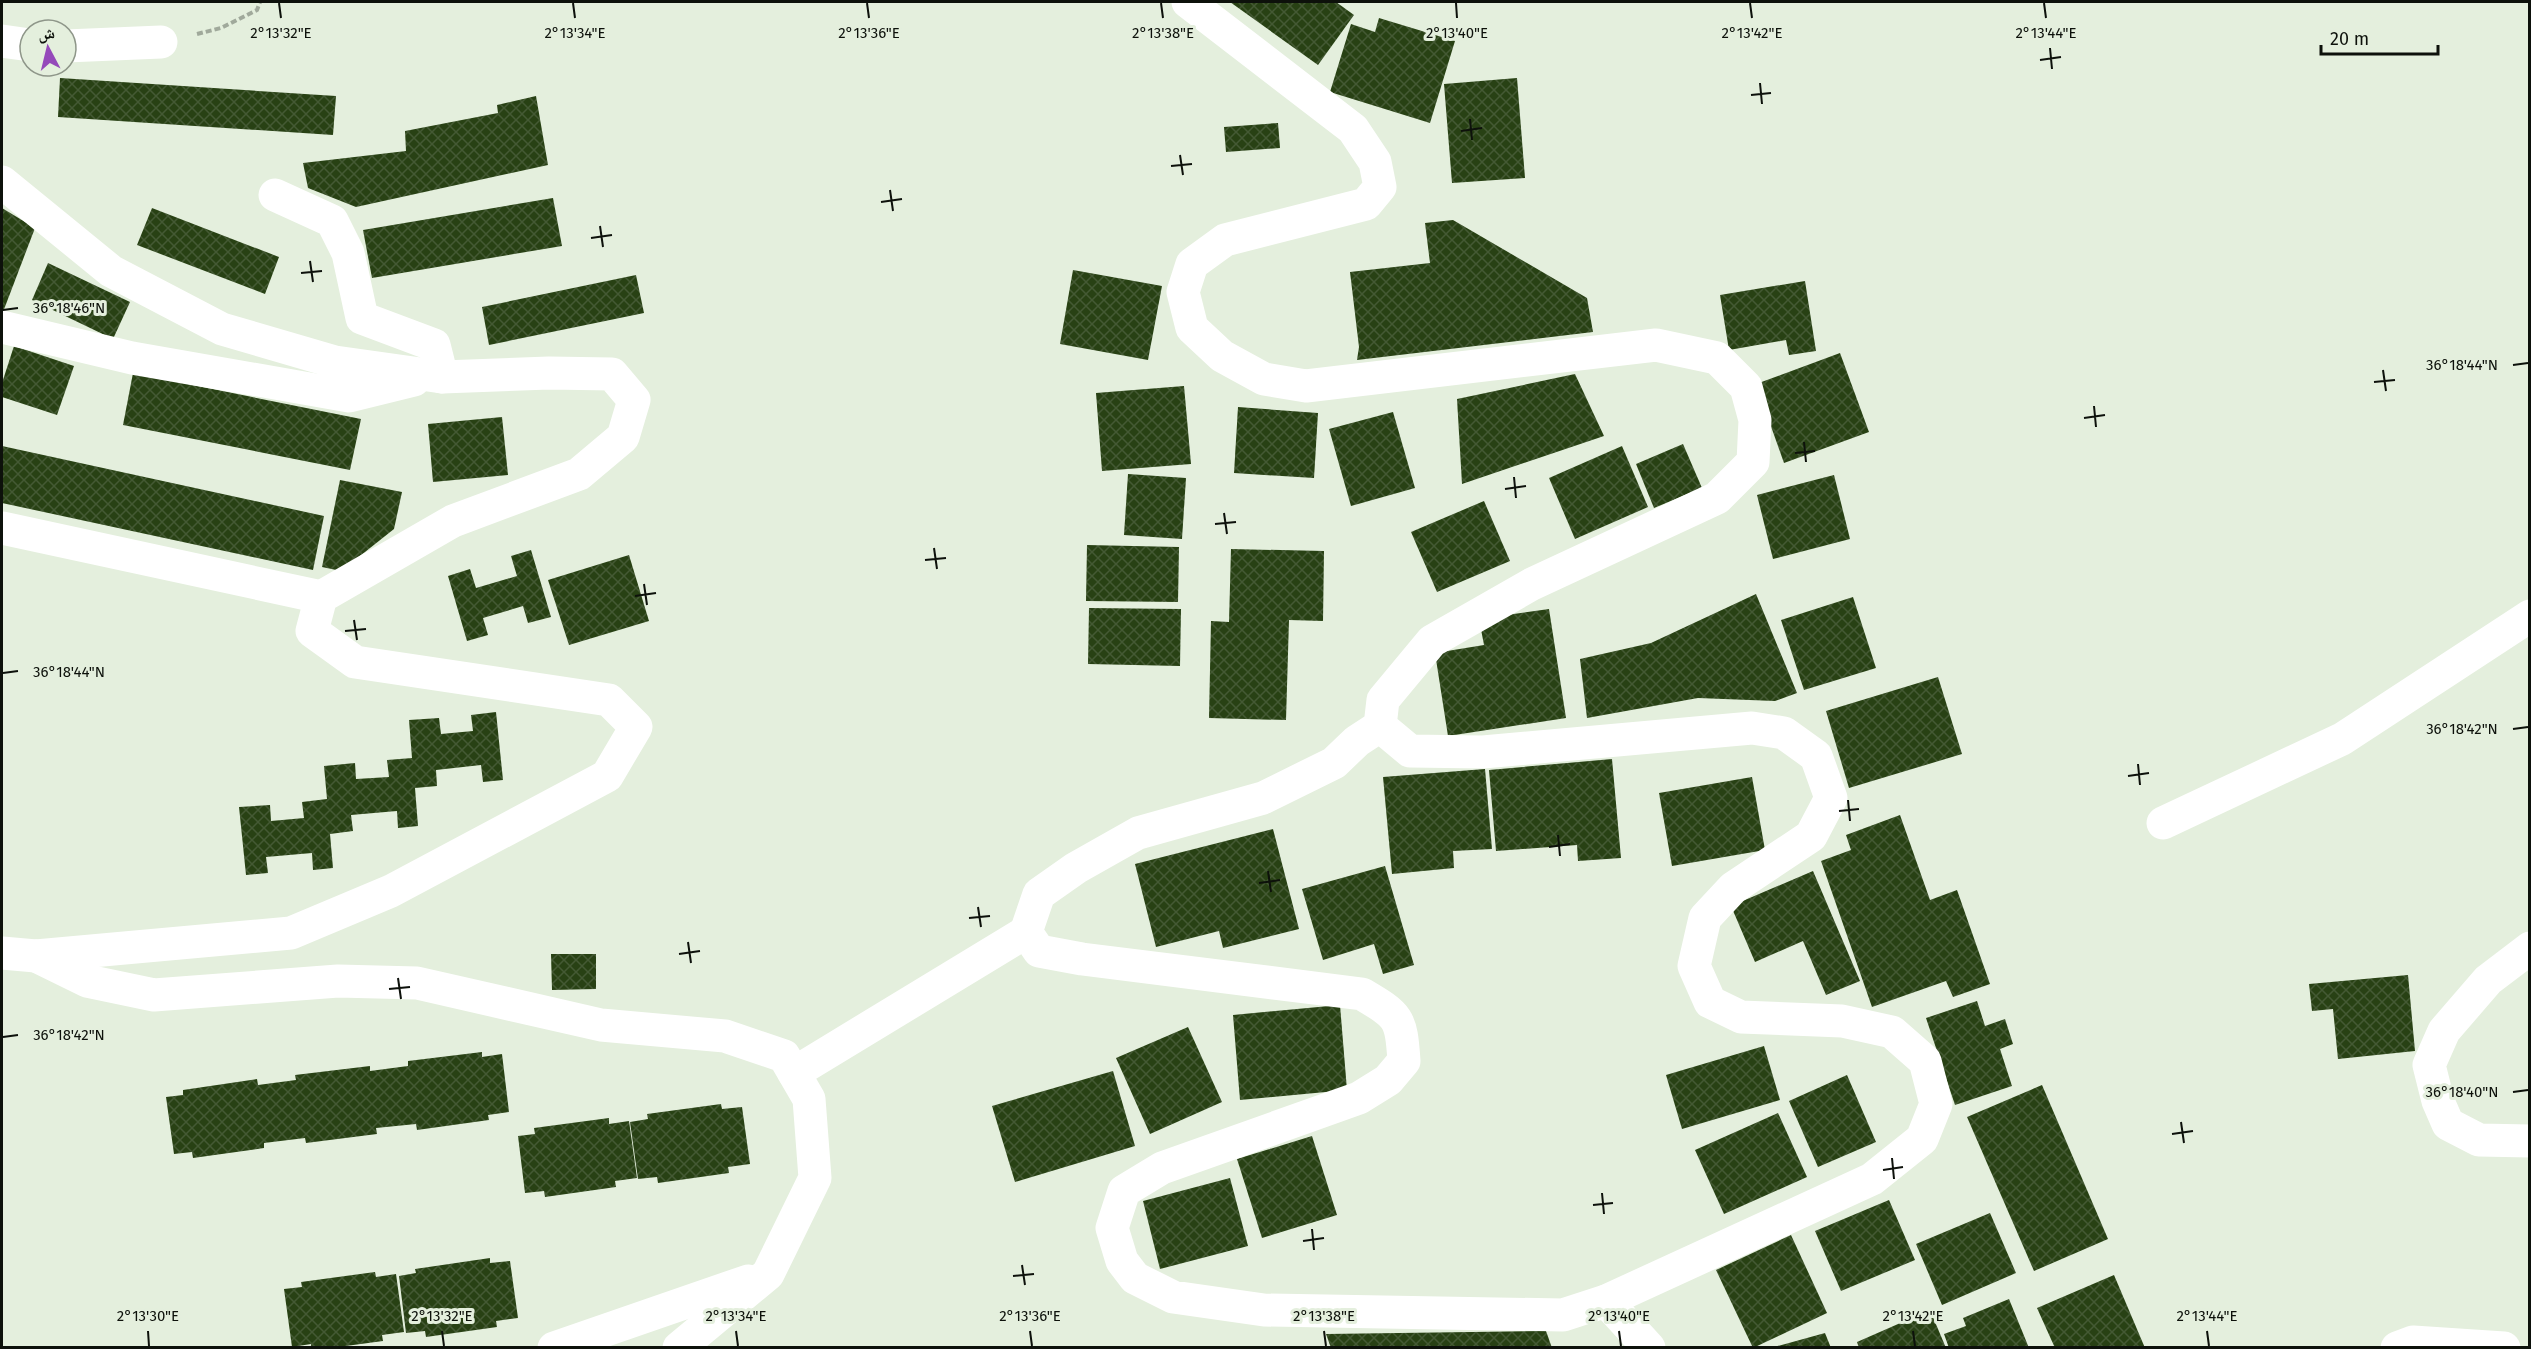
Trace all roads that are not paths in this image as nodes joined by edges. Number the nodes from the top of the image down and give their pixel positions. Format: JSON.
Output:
{"nodes":[{"id":1,"x":1188,"y":2,"type":"edge"},
{"id":2,"x":2,"y":41,"type":"edge"},
{"id":3,"x":161,"y":42,"type":"road end"},
{"id":4,"x":18,"y":43,"type":"edge"},
{"id":5,"x":78,"y":45,"type":"edge"},
{"id":6,"x":2,"y":182,"type":"edge"},
{"id":7,"x":275,"y":195,"type":"dead end"},
{"id":8,"x":2,"y":327,"type":"edge"},
{"id":9,"x":436,"y":376,"type":"junction"},
{"id":10,"x":2,"y":528,"type":"edge"},
{"id":11,"x":321,"y":597,"type":"junction"},
{"id":12,"x":2529,"y":616,"type":"edge"},
{"id":13,"x":1380,"y":726,"type":"junction"},
{"id":14,"x":2163,"y":823,"type":"dead end"},
{"id":15,"x":1026,"y":932,"type":"junction"},
{"id":16,"x":2529,"y":948,"type":"edge"},
{"id":17,"x":2,"y":953,"type":"edge"},
{"id":18,"x":36,"y":956,"type":"junction"},
{"id":19,"x":794,"y":1073,"type":"junction"},
{"id":20,"x":2529,"y":1141,"type":"edge"},
{"id":21,"x":768,"y":1274,"type":"junction"},
{"id":22,"x":1606,"y":1301,"type":"junction"},
{"id":23,"x":554,"y":1347,"type":"edge"},
{"id":24,"x":679,"y":1347,"type":"edge"},
{"id":25,"x":1649,"y":1347,"type":"edge"},
{"id":26,"x":2397,"y":1347,"type":"edge"},
{"id":27,"x":2504,"y":1347,"type":"edge"}],
"edges":[{"from":1,"to":13,"type":"street"},
{"from":2,"to":4,"type":"street"},
{"from":3,"to":5,"type":"street"},
{"from":6,"to":9,"type":"street"},
{"from":7,"to":9,"type":"street"},
{"from":8,"to":9,"type":"street"},
{"from":9,"to":11,"type":"street"},
{"from":10,"to":11,"type":"street"},
{"from":11,"to":18,"type":"street"},
{"from":12,"to":14,"type":"street"},
{"from":13,"to":15,"type":"street"},
{"from":13,"to":22,"type":"street"},
{"from":15,"to":19,"type":"street"},
{"from":15,"to":22,"type":"street"},
{"from":16,"to":20,"type":"street"},
{"from":17,"to":18,"type":"street"},
{"from":18,"to":19,"type":"street"},
{"from":19,"to":21,"type":"street"},
{"from":21,"to":23,"type":"street"},
{"from":21,"to":24,"type":"street"},
{"from":22,"to":25,"type":"street"},
{"from":26,"to":27,"type":"street"}]}
